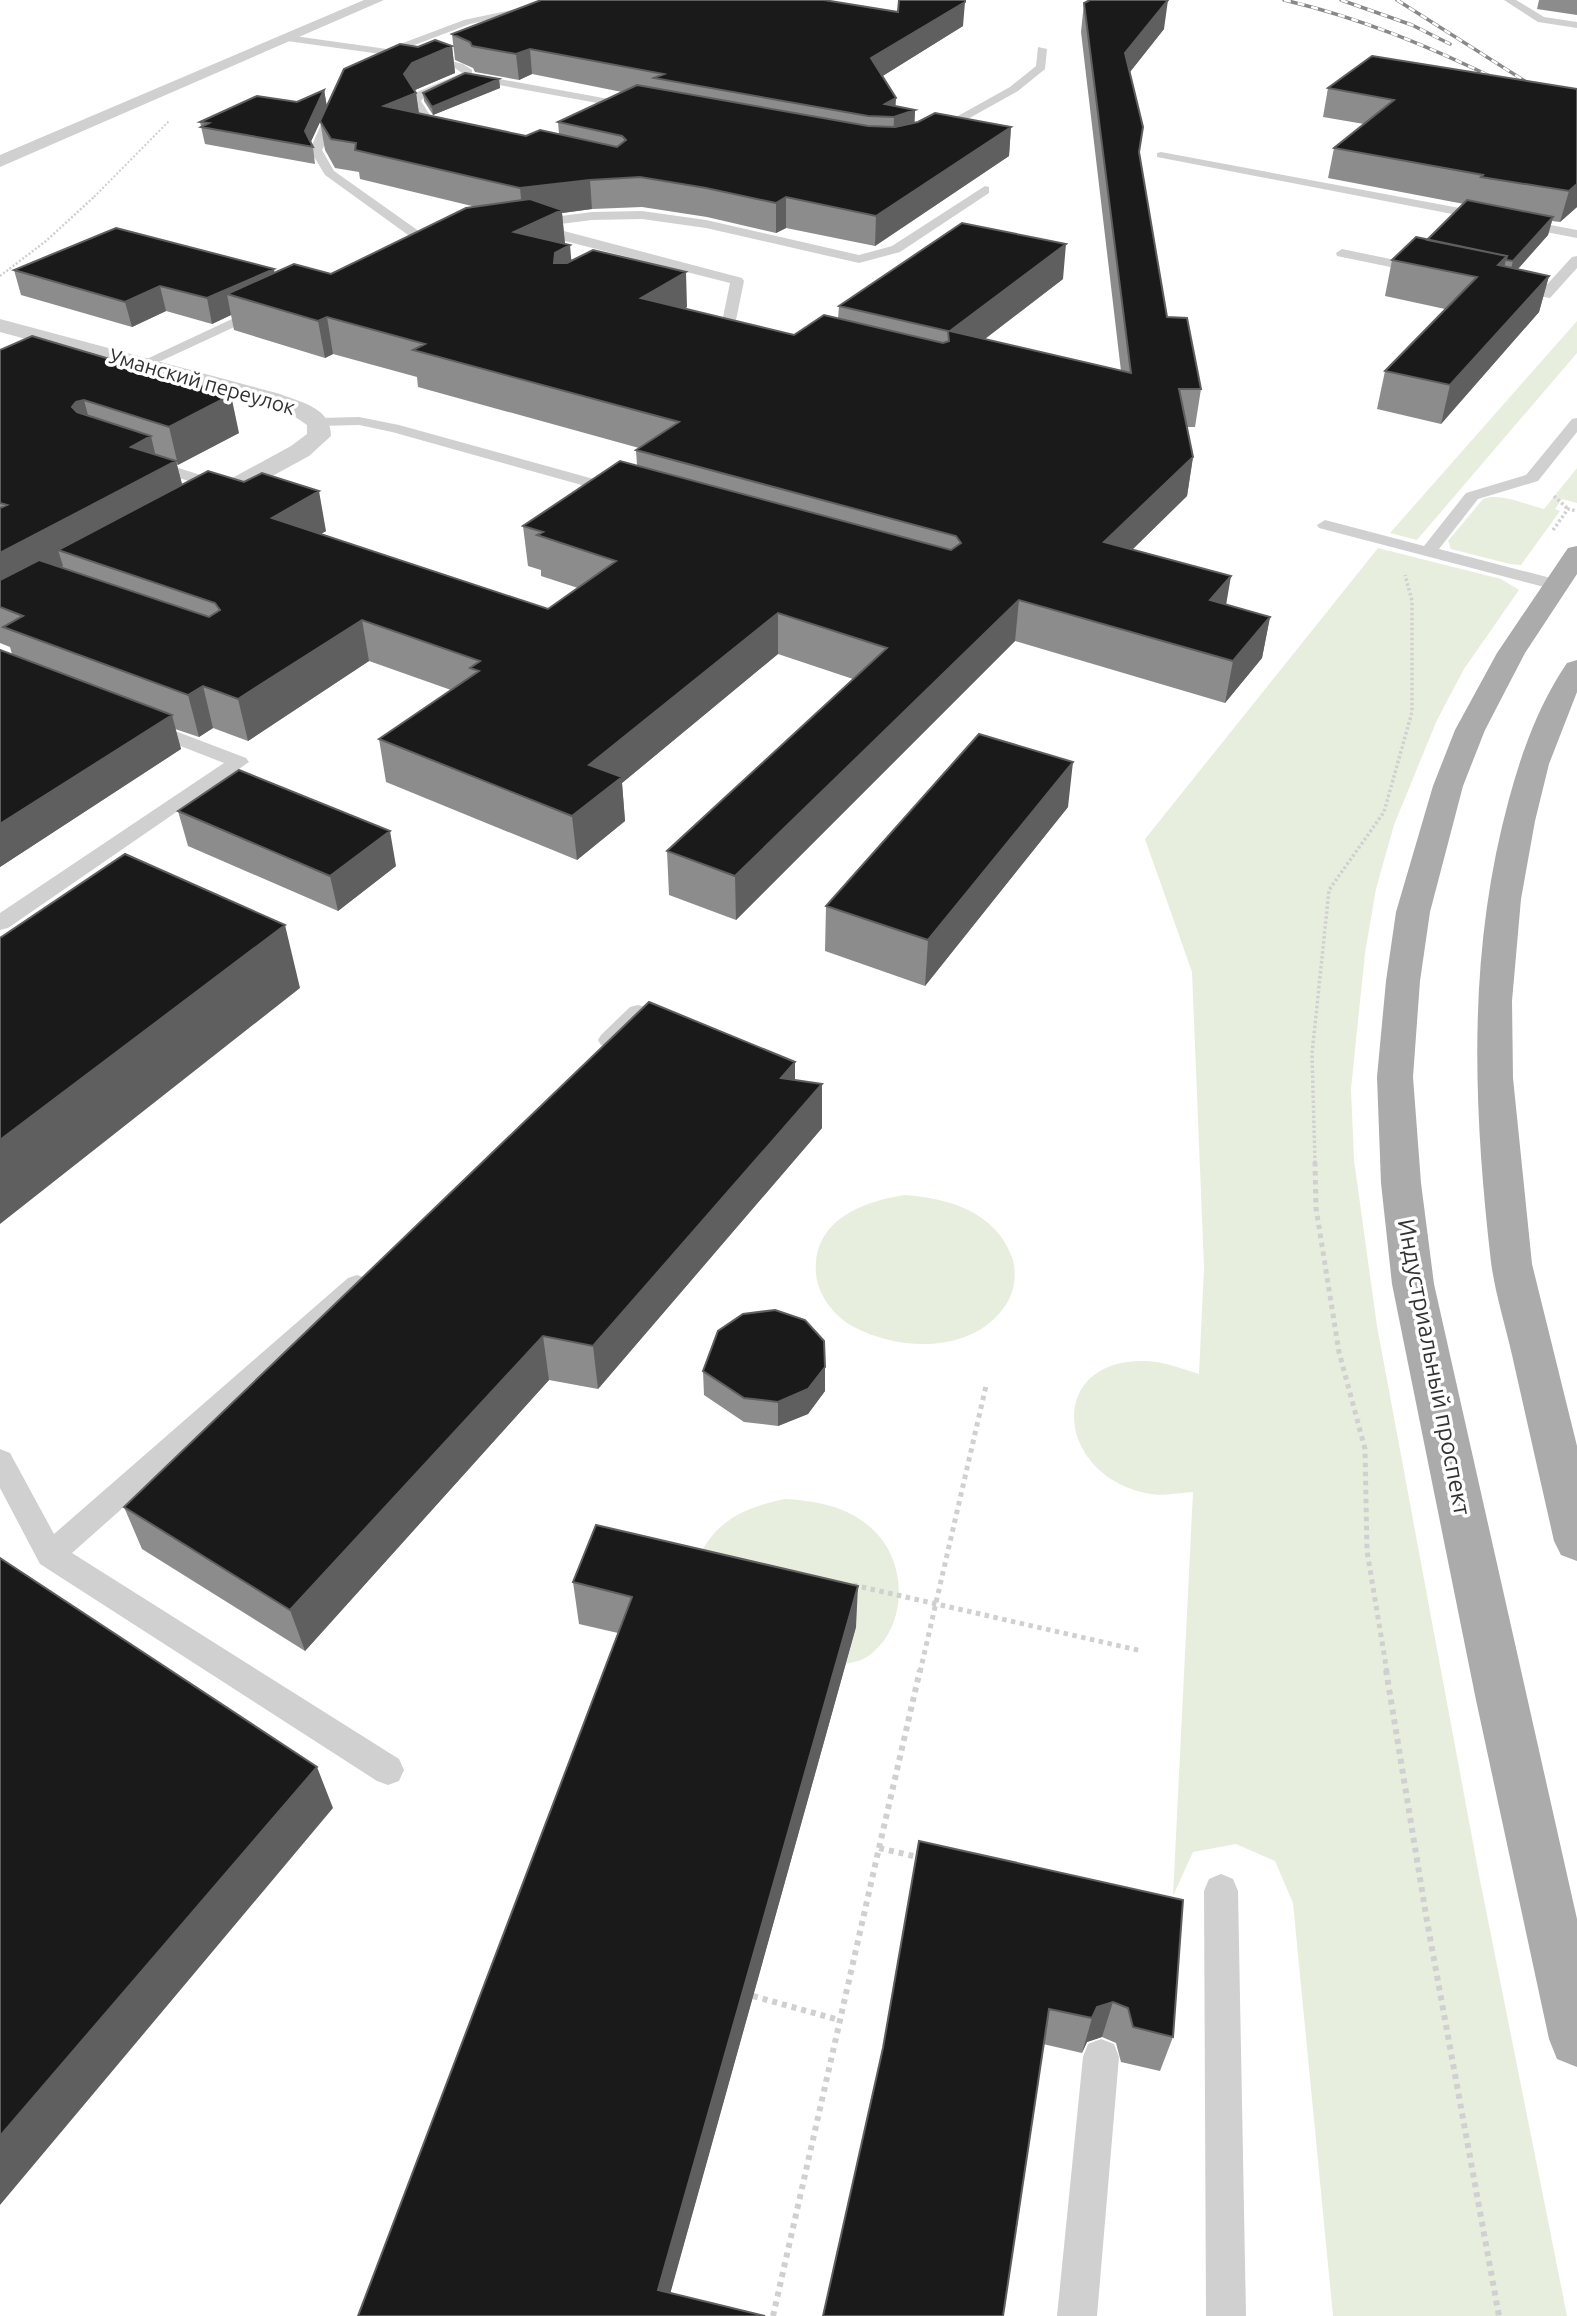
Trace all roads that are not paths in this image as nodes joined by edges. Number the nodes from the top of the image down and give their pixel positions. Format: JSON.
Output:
{"nodes":[{"id":1,"x":377,"y":0,"type":"edge"},
{"id":2,"x":572,"y":0,"type":"edge"},
{"id":3,"x":1509,"y":0,"type":"edge"},
{"id":4,"x":1577,"y":25,"type":"edge"},
{"id":5,"x":287,"y":37,"type":"junction"},
{"id":6,"x":1042,"y":50,"type":"dead end"},
{"id":7,"x":388,"y":52,"type":"junction"},
{"id":8,"x":369,"y":63,"type":"edge"},
{"id":9,"x":465,"y":76,"type":"junction"},
{"id":10,"x":340,"y":93,"type":"edge"},
{"id":11,"x":655,"y":110,"type":"edge"},
{"id":12,"x":465,"y":135,"type":"edge"},
{"id":13,"x":923,"y":140,"type":"edge"},
{"id":14,"x":1161,"y":155,"type":"dead end"},
{"id":15,"x":0,"y":162,"type":"edge"},
{"id":16,"x":985,"y":190,"type":"dead end"},
{"id":17,"x":1577,"y":234,"type":"edge"},
{"id":18,"x":426,"y":242,"type":"edge"},
{"id":19,"x":1342,"y":253,"type":"dead end"},
{"id":20,"x":635,"y":255,"type":"junction"},
{"id":21,"x":1577,"y":260,"type":"edge"},
{"id":22,"x":611,"y":268,"type":"edge"},
{"id":23,"x":1437,"y":273,"type":"edge"},
{"id":24,"x":1491,"y":284,"type":"edge"},
{"id":25,"x":276,"y":302,"type":"edge"},
{"id":26,"x":0,"y":325,"type":"edge"},
{"id":27,"x":769,"y":332,"type":"edge"},
{"id":28,"x":143,"y":364,"type":"junction"},
{"id":29,"x":319,"y":422,"type":"junction"},
{"id":30,"x":1577,"y":422,"type":"edge"},
{"id":31,"x":131,"y":458,"type":"edge"},
{"id":32,"x":229,"y":489,"type":"junction"},
{"id":33,"x":631,"y":495,"type":"edge"},
{"id":34,"x":180,"y":516,"type":"edge"},
{"id":35,"x":1325,"y":525,"type":"dead end"},
{"id":36,"x":1420,"y":550,"type":"junction"},
{"id":37,"x":1566,"y":570,"type":"edge"},
{"id":38,"x":1577,"y":669,"type":"edge"},
{"id":39,"x":125,"y":719,"type":"edge"},
{"id":40,"x":0,"y":923,"type":"edge"},
{"id":41,"x":638,"y":1012,"type":"edge"},
{"id":42,"x":590,"y":1058,"type":"edge"},
{"id":43,"x":373,"y":1271,"type":"edge"},
{"id":44,"x":0,"y":1461,"type":"edge"},
{"id":45,"x":1577,"y":1541,"type":"edge"},
{"id":46,"x":50,"y":1555,"type":"junction"},
{"id":47,"x":388,"y":1770,"type":"dead end"},
{"id":48,"x":1221,"y":1891,"type":"dead end"},
{"id":49,"x":1577,"y":2039,"type":"edge"},
{"id":50,"x":1101,"y":2057,"type":"dead end"},
{"id":51,"x":1077,"y":2316,"type":"edge"},
{"id":52,"x":1226,"y":2316,"type":"edge"}],
"edges":[{"from":1,"to":5,"type":"street"},
{"from":2,"to":7,"type":"lane"},
{"from":3,"to":4,"type":"lane"},
{"from":5,"to":7,"type":"lane"},
{"from":5,"to":15,"type":"street"},
{"from":6,"to":13,"type":"lane"},
{"from":7,"to":8,"type":"lane"},
{"from":7,"to":9,"type":"lane"},
{"from":9,"to":11,"type":"lane"},
{"from":9,"to":12,"type":"lane"},
{"from":10,"to":18,"type":"lane"},
{"from":14,"to":17,"type":"lane"},
{"from":16,"to":20,"type":"lane"},
{"from":19,"to":23,"type":"lane"},
{"from":20,"to":22,"type":"lane"},
{"from":20,"to":27,"type":"lane"},
{"from":21,"to":24,"type":"lane"},
{"from":25,"to":28,"type":"lane"},
{"from":26,"to":28,"type":"street","name":"Уманский переулок"},
{"from":28,"to":29,"type":"street","name":"Уманский переулок"},
{"from":29,"to":32,"type":"street","name":"Уманский переулок"},
{"from":29,"to":33,"type":"lane"},
{"from":30,"to":36,"type":"lane"},
{"from":31,"to":32,"type":"lane"},
{"from":32,"to":34,"type":"street","name":"Уманский переулок"},
{"from":35,"to":36,"type":"lane"},
{"from":36,"to":37,"type":"lane"},
{"from":37,"to":49,"type":"main road","name":"Индустриальный проспект"},
{"from":38,"to":45,"type":"main road"},
{"from":39,"to":40,"type":"lane"},
{"from":41,"to":42,"type":"lane"},
{"from":43,"to":46,"type":"lane"},
{"from":44,"to":46,"type":"lane"},
{"from":46,"to":47,"type":"lane"},
{"from":48,"to":52,"type":"lane"},
{"from":50,"to":51,"type":"lane"}]}
